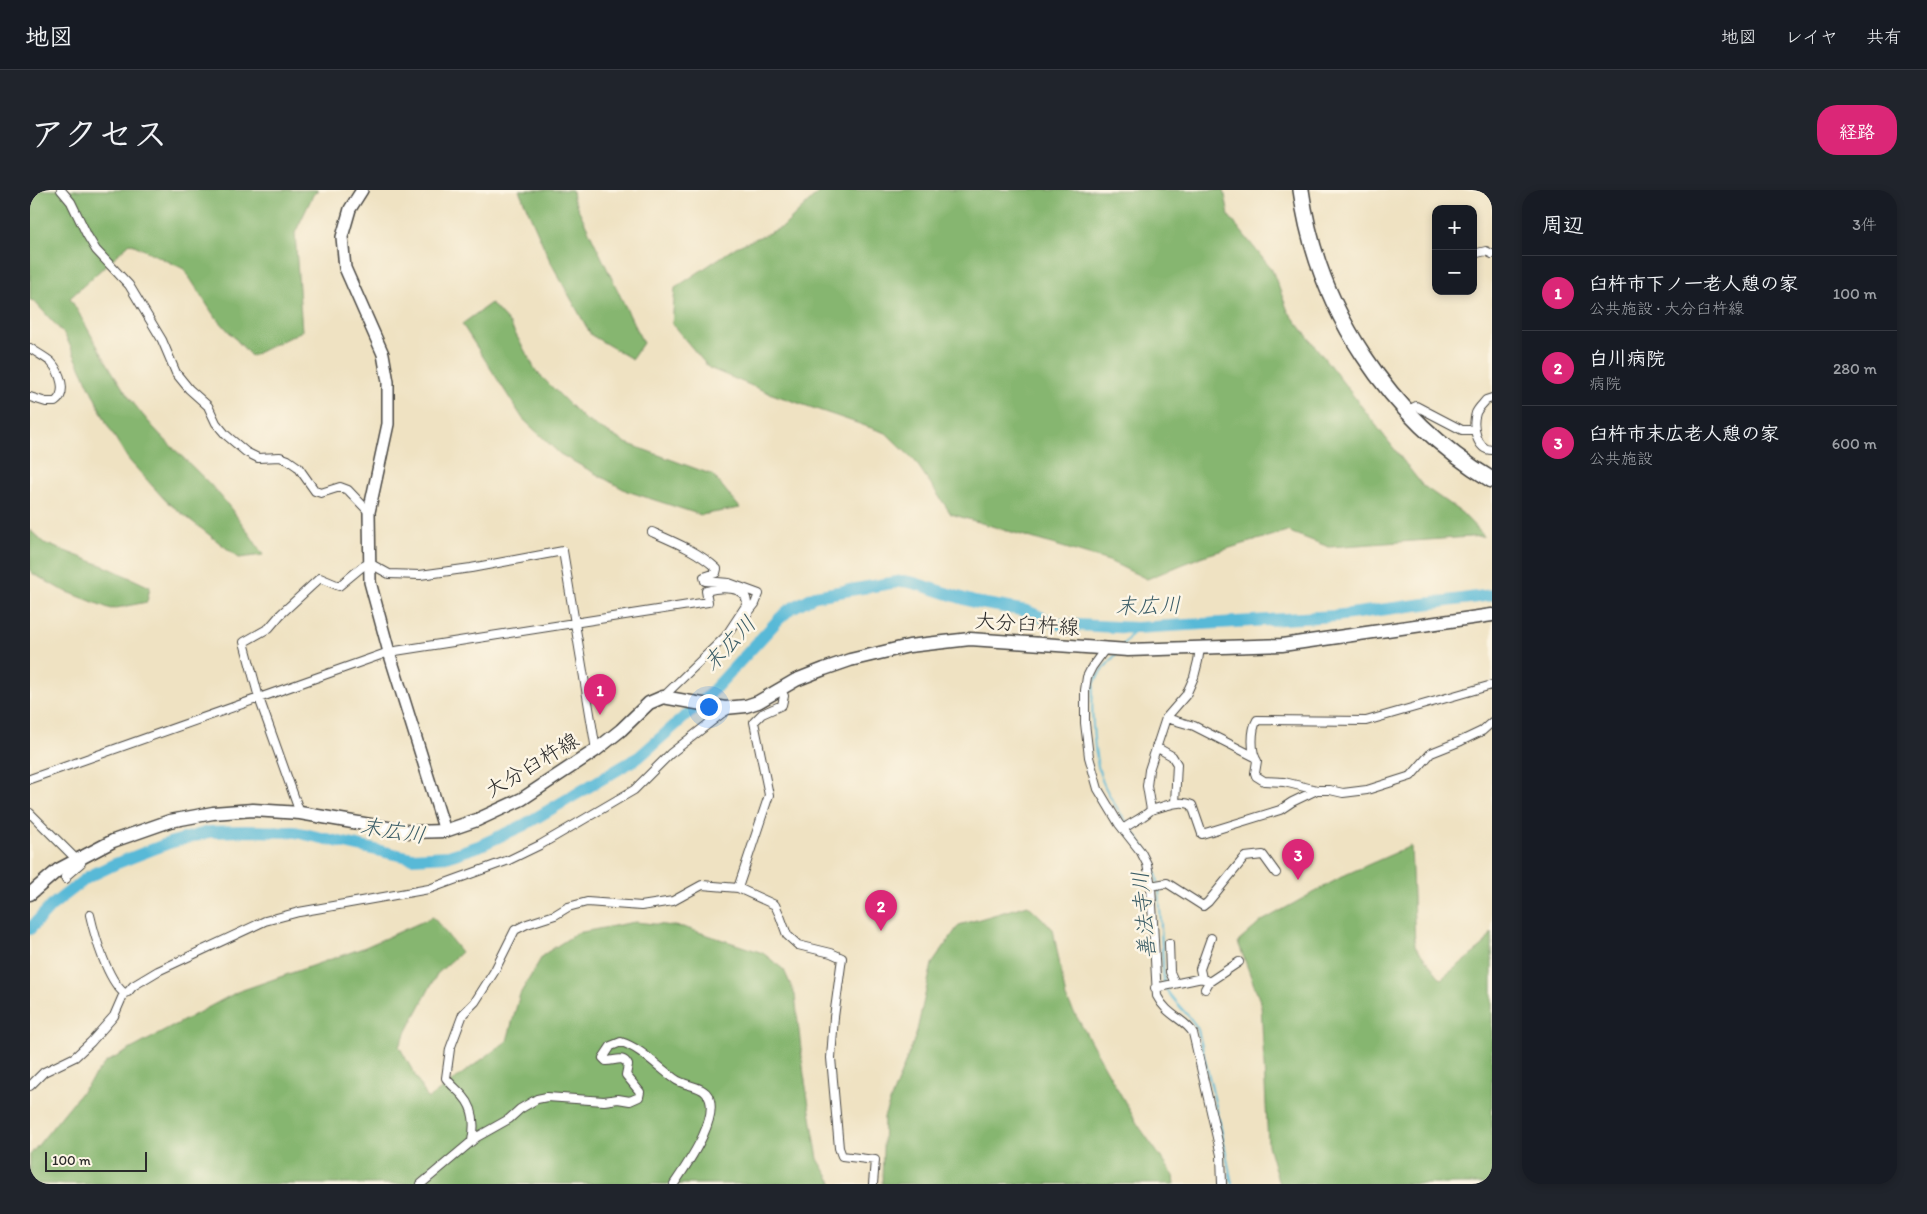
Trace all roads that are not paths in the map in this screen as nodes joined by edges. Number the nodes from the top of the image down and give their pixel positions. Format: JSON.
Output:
{"nodes":[{"id":1,"x":61,"y":190,"type":"edge"},
{"id":2,"x":362,"y":190,"type":"edge"},
{"id":3,"x":1301,"y":190,"type":"edge"},
{"id":4,"x":1477,"y":253,"type":"edge"},
{"id":5,"x":1492,"y":254,"type":"edge"},
{"id":6,"x":30,"y":348,"type":"edge"},
{"id":7,"x":30,"y":397,"type":"edge"},
{"id":8,"x":1492,"y":398,"type":"edge"},
{"id":9,"x":1407,"y":411,"type":"junction"},
{"id":10,"x":1475,"y":430,"type":"junction"},
{"id":11,"x":1492,"y":450,"type":"edge"},
{"id":12,"x":1492,"y":480,"type":"edge"},
{"id":13,"x":369,"y":512,"type":"junction"},
{"id":14,"x":652,"y":532,"type":"dead end"},
{"id":15,"x":369,"y":563,"type":"junction"},
{"id":16,"x":1492,"y":615,"type":"edge"},
{"id":17,"x":575,"y":623,"type":"junction"},
{"id":18,"x":724,"y":639,"type":"junction"},
{"id":19,"x":1200,"y":648,"type":"junction"},
{"id":20,"x":1107,"y":649,"type":"junction"},
{"id":21,"x":389,"y":652,"type":"junction"},
{"id":22,"x":1492,"y":685,"type":"edge"},
{"id":23,"x":780,"y":689,"type":"junction"},
{"id":24,"x":666,"y":697,"type":"junction"},
{"id":25,"x":259,"y":698,"type":"junction"},
{"id":26,"x":725,"y":708,"type":"junction"},
{"id":27,"x":1166,"y":718,"type":"junction"},
{"id":28,"x":1492,"y":722,"type":"edge"},
{"id":29,"x":1156,"y":747,"type":"junction"},
{"id":30,"x":596,"y":750,"type":"junction"},
{"id":31,"x":1255,"y":757,"type":"junction"},
{"id":32,"x":30,"y":779,"type":"edge"},
{"id":33,"x":1317,"y":790,"type":"junction"},
{"id":34,"x":1176,"y":803,"type":"junction"},
{"id":35,"x":1151,"y":810,"type":"junction"},
{"id":36,"x":30,"y":813,"type":"edge"},
{"id":37,"x":300,"y":813,"type":"junction"},
{"id":38,"x":1124,"y":828,"type":"junction"},
{"id":39,"x":445,"y":831,"type":"junction"},
{"id":40,"x":82,"y":856,"type":"junction"},
{"id":41,"x":1276,"y":873,"type":"dead end"},
{"id":42,"x":66,"y":879,"type":"dead end"},
{"id":43,"x":1152,"y":885,"type":"junction"},
{"id":44,"x":738,"y":888,"type":"junction"},
{"id":45,"x":30,"y":894,"type":"edge"},
{"id":46,"x":90,"y":915,"type":"dead end"},
{"id":47,"x":1211,"y":938,"type":"dead end"},
{"id":48,"x":1169,"y":943,"type":"dead end"},
{"id":49,"x":1239,"y":962,"type":"dead end"},
{"id":50,"x":1206,"y":980,"type":"junction"},
{"id":51,"x":1173,"y":984,"type":"junction"},
{"id":52,"x":1157,"y":988,"type":"junction"},
{"id":53,"x":1205,"y":989,"type":"dead end"},
{"id":54,"x":124,"y":993,"type":"junction"},
{"id":55,"x":30,"y":1086,"type":"edge"},
{"id":56,"x":472,"y":1141,"type":"junction"},
{"id":57,"x":421,"y":1184,"type":"edge"},
{"id":58,"x":674,"y":1184,"type":"edge"},
{"id":59,"x":873,"y":1184,"type":"edge"},
{"id":60,"x":1222,"y":1184,"type":"edge"}],
"edges":[{"from":1,"to":13,"type":"street"},
{"from":2,"to":13,"type":"street"},
{"from":3,"to":9,"type":"highway"},
{"from":4,"to":5,"type":"street"},
{"from":6,"to":7,"type":"street"},
{"from":8,"to":10,"type":"street"},
{"from":9,"to":10,"type":"street"},
{"from":9,"to":12,"type":"highway"},
{"from":10,"to":11,"type":"street"},
{"from":13,"to":15,"type":"street"},
{"from":14,"to":18,"type":"street"},
{"from":15,"to":17,"type":"street"},
{"from":15,"to":21,"type":"street"},
{"from":15,"to":25,"type":"street"},
{"from":16,"to":19,"type":"main road","name":"大分臼杵線"},
{"from":17,"to":18,"type":"street"},
{"from":17,"to":21,"type":"street"},
{"from":17,"to":30,"type":"street"},
{"from":18,"to":24,"type":"street"},
{"from":19,"to":20,"type":"main road","name":"大分臼杵線"},
{"from":19,"to":27,"type":"street"},
{"from":20,"to":23,"type":"main road","name":"大分臼杵線"},
{"from":20,"to":38,"type":"street"},
{"from":21,"to":25,"type":"street"},
{"from":21,"to":39,"type":"street"},
{"from":22,"to":31,"type":"street"},
{"from":23,"to":26,"type":"main road","name":"大分臼杵線"},
{"from":23,"to":44,"type":"street"},
{"from":24,"to":26,"type":"main road"},
{"from":24,"to":30,"type":"main road","name":"大分臼杵線"},
{"from":25,"to":32,"type":"street"},
{"from":25,"to":37,"type":"street"},
{"from":26,"to":54,"type":"street"},
{"from":27,"to":29,"type":"street"},
{"from":27,"to":31,"type":"street"},
{"from":28,"to":33,"type":"street"},
{"from":29,"to":34,"type":"street"},
{"from":29,"to":35,"type":"street"},
{"from":30,"to":39,"type":"main road","name":"大分臼杵線"},
{"from":31,"to":33,"type":"street"},
{"from":33,"to":34,"type":"street"},
{"from":34,"to":35,"type":"street"},
{"from":35,"to":38,"type":"street"},
{"from":36,"to":40,"type":"street"},
{"from":37,"to":39,"type":"main road","name":"大分臼杵線"},
{"from":37,"to":40,"type":"main road","name":"大分臼杵線"},
{"from":38,"to":43,"type":"street"},
{"from":40,"to":42,"type":"street"},
{"from":40,"to":45,"type":"main road","name":"大分臼杵線"},
{"from":41,"to":43,"type":"street"},
{"from":43,"to":52,"type":"street"},
{"from":44,"to":56,"type":"street"},
{"from":44,"to":59,"type":"street"},
{"from":46,"to":54,"type":"street"},
{"from":47,"to":50,"type":"street"},
{"from":48,"to":51,"type":"street"},
{"from":49,"to":50,"type":"street"},
{"from":50,"to":51,"type":"street"},
{"from":50,"to":53,"type":"street"},
{"from":51,"to":52,"type":"street"},
{"from":52,"to":60,"type":"street"},
{"from":54,"to":55,"type":"street"},
{"from":56,"to":57,"type":"street"},
{"from":56,"to":58,"type":"street"}]}
